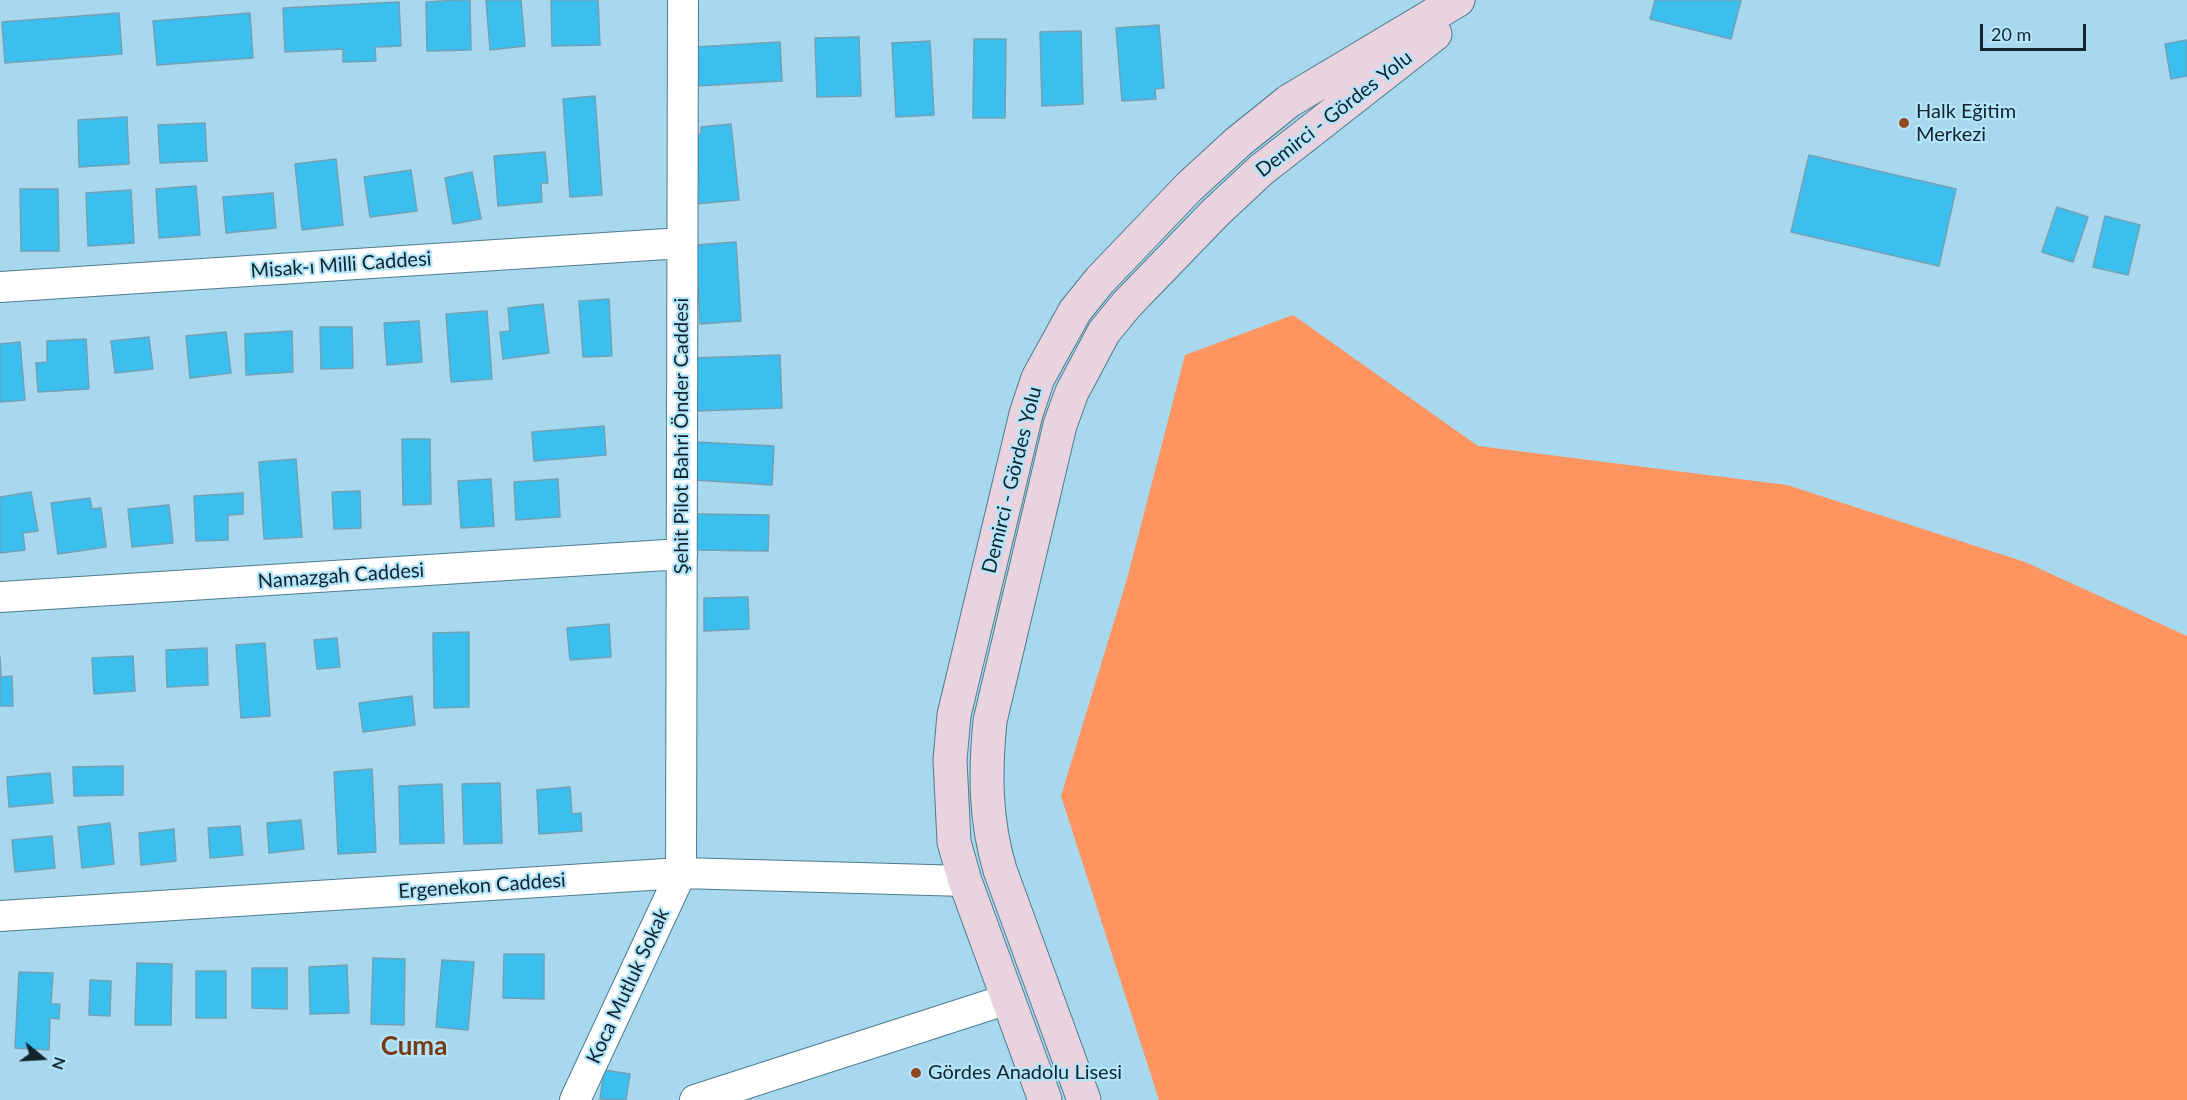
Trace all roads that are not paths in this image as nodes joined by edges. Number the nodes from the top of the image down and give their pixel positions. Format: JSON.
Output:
{"nodes":[{"id":1,"x":683,"y":0,"type":"edge"},
{"id":2,"x":694,"y":0,"type":"edge"},
{"id":3,"x":1458,"y":0,"type":"edge"},
{"id":4,"x":1479,"y":0,"type":"edge"},
{"id":5,"x":682,"y":243,"type":"junction"},
{"id":6,"x":0,"y":286,"type":"edge"},
{"id":7,"x":682,"y":554,"type":"junction"},
{"id":8,"x":0,"y":597,"type":"edge"},
{"id":9,"x":681,"y":873,"type":"junction"},
{"id":10,"x":965,"y":881,"type":"junction"},
{"id":11,"x":0,"y":916,"type":"edge"},
{"id":12,"x":1008,"y":999,"type":"junction"},
{"id":13,"x":575,"y":1100,"type":"edge"},
{"id":14,"x":695,"y":1100,"type":"edge"},
{"id":15,"x":1045,"y":1100,"type":"edge"},
{"id":16,"x":1084,"y":1100,"type":"edge"}],
"edges":[{"from":1,"to":2,"type":"street"},
{"from":1,"to":5,"type":"street","name":"Şehit Pilot Bahri Önder Caddesi"},
{"from":3,"to":10,"type":"main road","name":"Demirci - Gördes Yolu"},
{"from":4,"to":16,"type":"main road","name":"Demirci - Gördes Yolu"},
{"from":5,"to":6,"type":"street","name":"Misak-ı Milli Caddesi"},
{"from":5,"to":7,"type":"street","name":"Şehit Pilot Bahri Önder Caddesi"},
{"from":7,"to":8,"type":"street","name":"Namazgah Caddesi"},
{"from":7,"to":9,"type":"street","name":"Şehit Pilot Bahri Önder Caddesi"},
{"from":9,"to":10,"type":"street","name":"Ergenekon Caddesi"},
{"from":9,"to":11,"type":"street","name":"Ergenekon Caddesi"},
{"from":9,"to":13,"type":"street","name":"Koca Mutluk Sokak"},
{"from":10,"to":12,"type":"main road","name":"Demirci - Gördes Yolu"},
{"from":12,"to":14,"type":"street"},
{"from":12,"to":15,"type":"main road","name":"Demirci - Gördes Yolu"}]}
